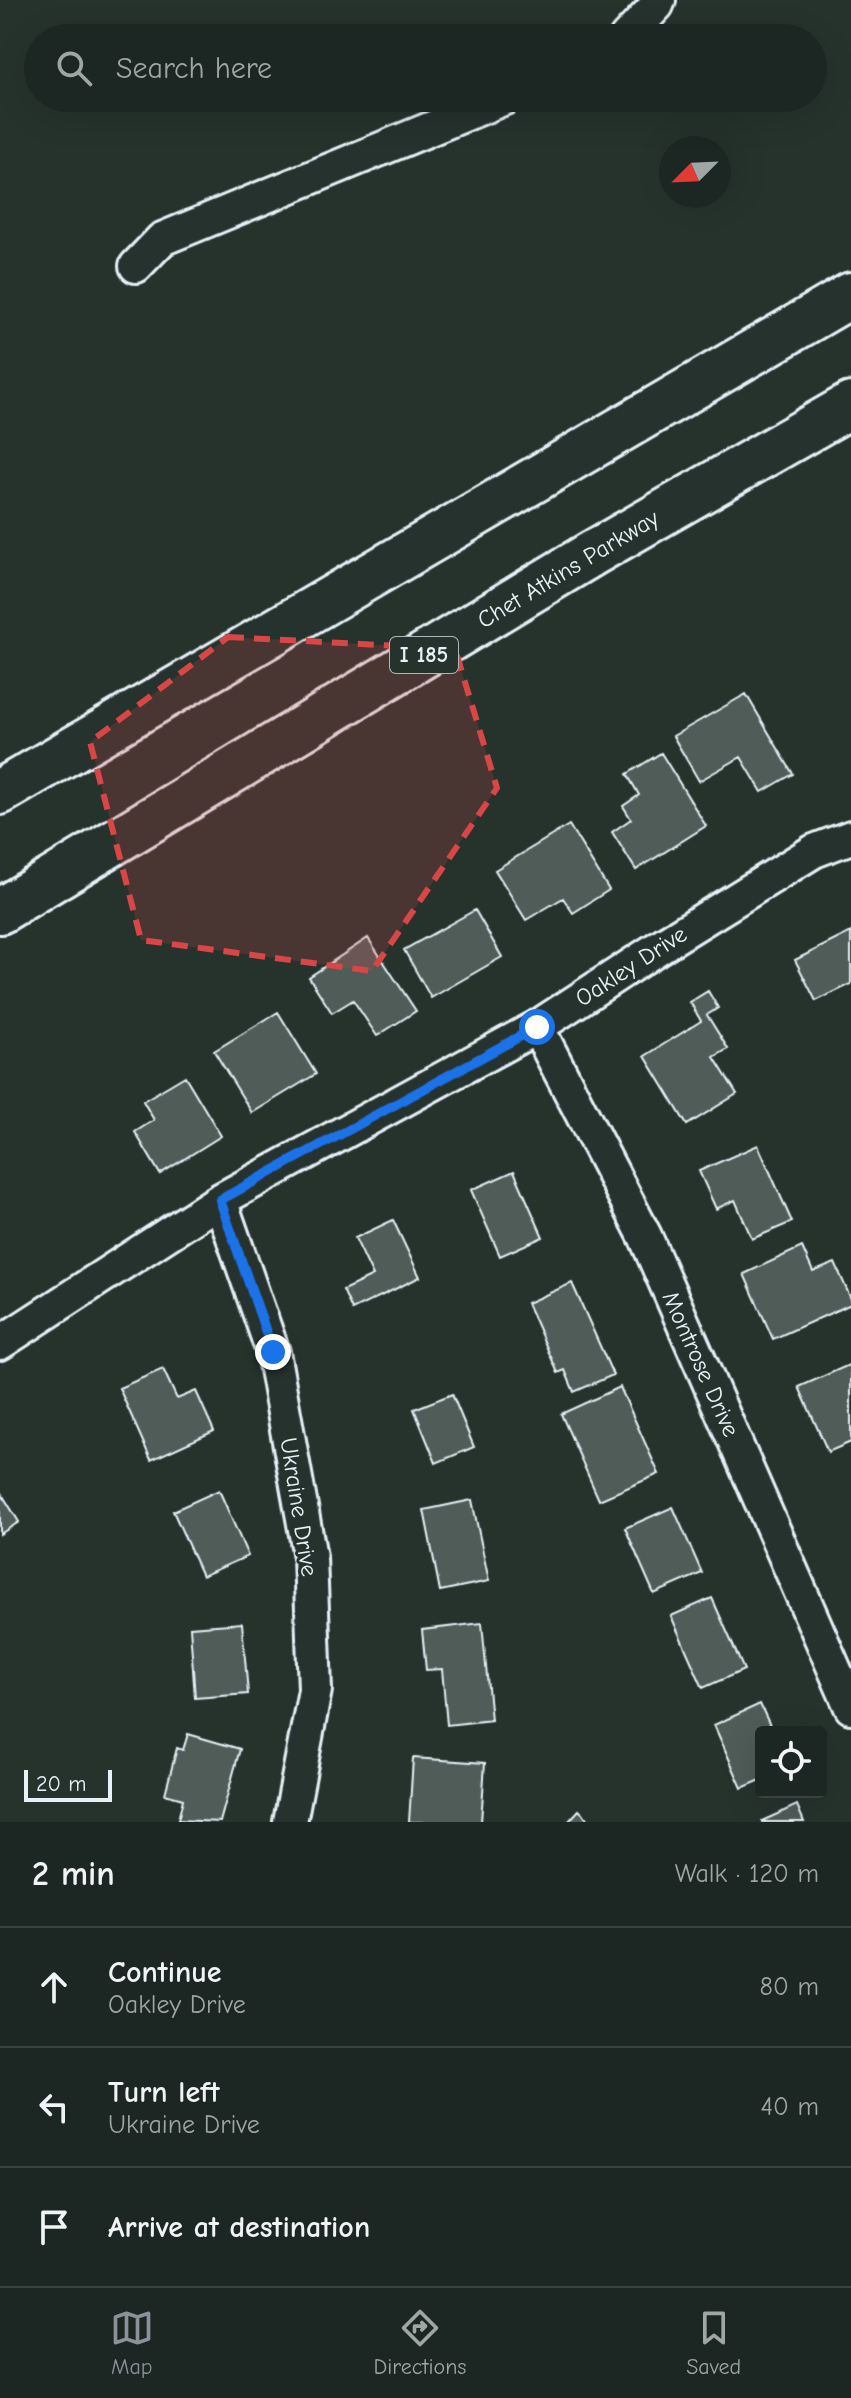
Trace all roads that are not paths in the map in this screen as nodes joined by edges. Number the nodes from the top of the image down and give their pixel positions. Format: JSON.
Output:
{"nodes":[{"id":1,"x":659,"y":0,"type":"edge"},
{"id":2,"x":639,"y":24,"type":"edge"},
{"id":3,"x":471,"y":112,"type":"edge"},
{"id":4,"x":136,"y":266,"type":"dead end"},
{"id":5,"x":851,"y":295,"type":"edge"},
{"id":6,"x":851,"y":405,"type":"edge"},
{"id":7,"x":0,"y":792,"type":"edge"},
{"id":8,"x":851,"y":837,"type":"edge"},
{"id":9,"x":0,"y":911,"type":"edge"},
{"id":10,"x":537,"y":1027,"type":"junction"},
{"id":11,"x":220,"y":1200,"type":"junction"},
{"id":12,"x":0,"y":1343,"type":"edge"},
{"id":13,"x":851,"y":1707,"type":"edge"},
{"id":14,"x":290,"y":1822,"type":"edge"}],
"edges":[{"from":1,"to":2,"type":"street"},
{"from":3,"to":4,"type":"street"},
{"from":5,"to":7,"type":"highway"},
{"from":6,"to":9,"type":"highway","name":"Chet Atkins Parkway","number":"I 185"},
{"from":8,"to":10,"type":"street","name":"Oakley Drive"},
{"from":10,"to":11,"type":"street","name":"Oakley Drive"},
{"from":10,"to":13,"type":"street","name":"Montrose Drive"},
{"from":11,"to":12,"type":"street","name":"Oakley Drive"},
{"from":11,"to":14,"type":"street","name":"Ukraine Drive"}]}
